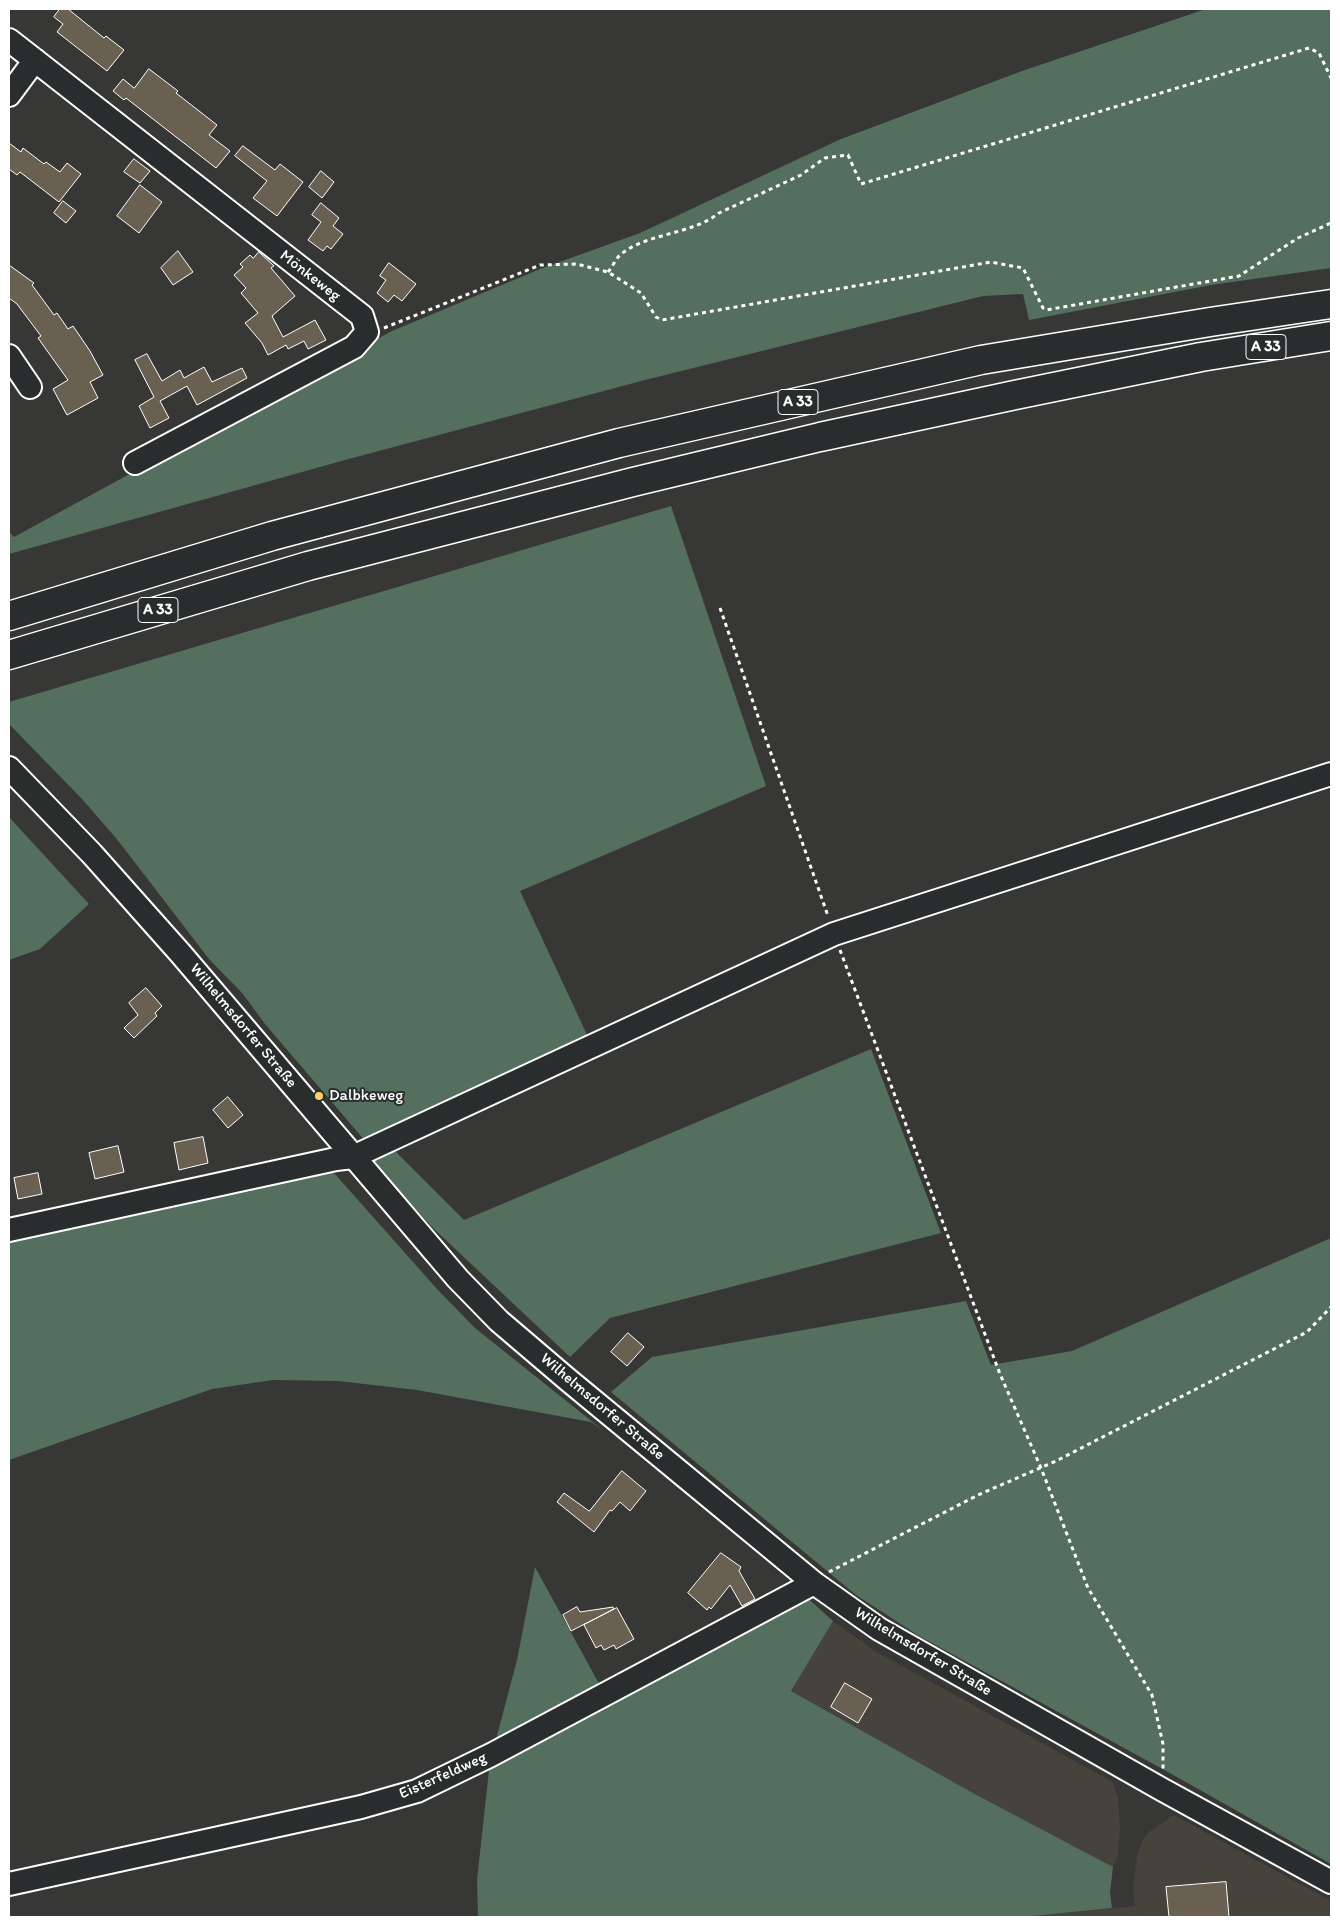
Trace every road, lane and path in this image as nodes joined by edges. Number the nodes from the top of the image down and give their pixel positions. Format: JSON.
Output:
{"nodes":[{"id":1,"x":9,"y":40,"type":"edge"},
{"id":2,"x":35,"y":60,"type":"junction"},
{"id":3,"x":1331,"y":78,"type":"edge"},
{"id":4,"x":9,"y":95,"type":"edge"},
{"id":5,"x":1331,"y":222,"type":"edge"},
{"id":6,"x":608,"y":272,"type":"junction"},
{"id":7,"x":1331,"y":304,"type":"edge"},
{"id":8,"x":367,"y":332,"type":"junction"},
{"id":9,"x":1331,"y":336,"type":"edge"},
{"id":10,"x":9,"y":356,"type":"edge"},
{"id":11,"x":30,"y":387,"type":"dead end"},
{"id":12,"x":135,"y":463,"type":"dead end"},
{"id":13,"x":720,"y":608,"type":"dead end"},
{"id":14,"x":9,"y":616,"type":"edge"},
{"id":15,"x":9,"y":655,"type":"edge"},
{"id":16,"x":9,"y":768,"type":"edge"},
{"id":17,"x":1331,"y":774,"type":"edge"},
{"id":18,"x":834,"y":934,"type":"junction"},
{"id":19,"x":353,"y":1157,"type":"junction"},
{"id":20,"x":9,"y":1230,"type":"edge"},
{"id":21,"x":1331,"y":1307,"type":"edge"},
{"id":22,"x":1041,"y":1468,"type":"junction"},
{"id":23,"x":814,"y":1583,"type":"junction"},
{"id":24,"x":1163,"y":1790,"type":"junction"},
{"id":25,"x":1331,"y":1882,"type":"edge"},
{"id":26,"x":9,"y":1884,"type":"edge"}],
"edges":[{"from":1,"to":2,"type":"street","name":"Mönkeweg"},
{"from":2,"to":4,"type":"street"},
{"from":2,"to":8,"type":"street","name":"Mönkeweg"},
{"from":3,"to":6,"type":"path"},
{"from":5,"to":6,"type":"path"},
{"from":6,"to":8,"type":"path"},
{"from":7,"to":14,"type":"highway","number":"A 33"},
{"from":8,"to":12,"type":"street"},
{"from":9,"to":15,"type":"highway","number":"A 33"},
{"from":10,"to":11,"type":"street"},
{"from":13,"to":18,"type":"path"},
{"from":16,"to":19,"type":"street","name":"Wilhelmsdorfer Straße"},
{"from":17,"to":18,"type":"street"},
{"from":18,"to":19,"type":"street"},
{"from":18,"to":22,"type":"path"},
{"from":19,"to":20,"type":"street"},
{"from":19,"to":23,"type":"street","name":"Wilhelmsdorfer Straße"},
{"from":21,"to":22,"type":"path"},
{"from":22,"to":23,"type":"path"},
{"from":22,"to":24,"type":"path"},
{"from":23,"to":24,"type":"street","name":"Wilhelmsdorfer Straße"},
{"from":23,"to":26,"type":"street","name":"Eisterfeldweg"},
{"from":24,"to":25,"type":"street","name":"Wilhelmsdorfer Straße"}]}
